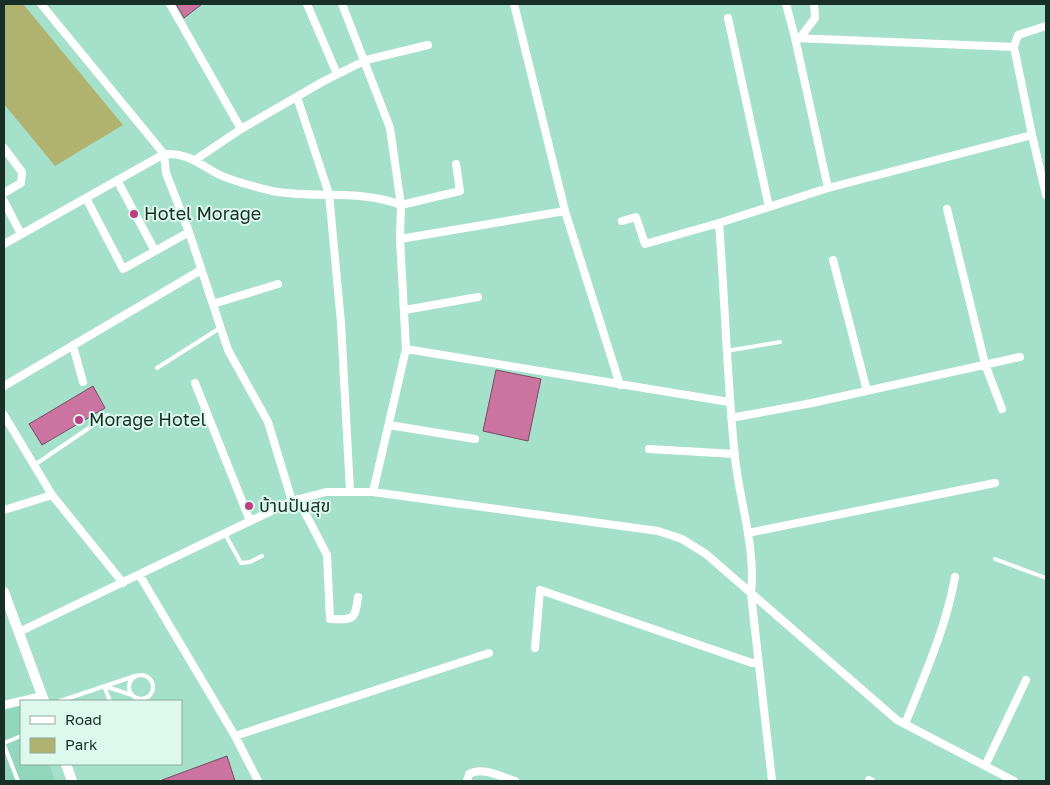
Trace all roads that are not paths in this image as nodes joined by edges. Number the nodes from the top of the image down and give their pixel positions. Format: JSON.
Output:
{"nodes":[{"id":1,"x":41,"y":4,"type":"edge"},
{"id":2,"x":170,"y":4,"type":"edge"},
{"id":3,"x":307,"y":4,"type":"edge"},
{"id":4,"x":342,"y":4,"type":"edge"},
{"id":5,"x":514,"y":4,"type":"edge"},
{"id":6,"x":786,"y":4,"type":"edge"},
{"id":7,"x":814,"y":4,"type":"edge"},
{"id":8,"x":728,"y":18,"type":"dead end"},
{"id":9,"x":1046,"y":26,"type":"edge"},
{"id":10,"x":797,"y":38,"type":"junction"},
{"id":11,"x":428,"y":45,"type":"dead end"},
{"id":12,"x":1014,"y":47,"type":"junction"},
{"id":13,"x":366,"y":60,"type":"junction"},
{"id":14,"x":337,"y":74,"type":"junction"},
{"id":15,"x":297,"y":97,"type":"junction"},
{"id":16,"x":241,"y":129,"type":"junction"},
{"id":17,"x":1032,"y":135,"type":"junction"},
{"id":18,"x":4,"y":148,"type":"edge"},
{"id":19,"x":164,"y":154,"type":"junction"},
{"id":20,"x":195,"y":160,"type":"junction"},
{"id":21,"x":456,"y":164,"type":"dead end"},
{"id":22,"x":117,"y":180,"type":"junction"},
{"id":23,"x":828,"y":188,"type":"junction"},
{"id":24,"x":4,"y":193,"type":"edge"},
{"id":25,"x":329,"y":194,"type":"junction"},
{"id":26,"x":1046,"y":195,"type":"edge"},
{"id":27,"x":86,"y":198,"type":"junction"},
{"id":28,"x":4,"y":201,"type":"edge"},
{"id":29,"x":401,"y":205,"type":"junction"},
{"id":30,"x":769,"y":207,"type":"junction"},
{"id":31,"x":947,"y":209,"type":"dead end"},
{"id":32,"x":565,"y":211,"type":"junction"},
{"id":33,"x":622,"y":220,"type":"dead end"},
{"id":34,"x":719,"y":223,"type":"junction"},
{"id":35,"x":189,"y":232,"type":"junction"},
{"id":36,"x":21,"y":234,"type":"junction"},
{"id":37,"x":400,"y":239,"type":"junction"},
{"id":38,"x":4,"y":244,"type":"edge"},
{"id":39,"x":155,"y":251,"type":"junction"},
{"id":40,"x":833,"y":260,"type":"dead end"},
{"id":41,"x":202,"y":270,"type":"junction"},
{"id":42,"x":278,"y":284,"type":"dead end"},
{"id":43,"x":478,"y":297,"type":"dead end"},
{"id":44,"x":213,"y":304,"type":"junction"},
{"id":45,"x":405,"y":310,"type":"junction"},
{"id":46,"x":222,"y":326,"type":"junction"},
{"id":47,"x":780,"y":342,"type":"dead end"},
{"id":48,"x":73,"y":346,"type":"junction"},
{"id":49,"x":406,"y":349,"type":"junction"},
{"id":50,"x":726,"y":351,"type":"junction"},
{"id":51,"x":1020,"y":357,"type":"dead end"},
{"id":52,"x":985,"y":364,"type":"junction"},
{"id":53,"x":157,"y":368,"type":"dead end"},
{"id":54,"x":83,"y":382,"type":"dead end"},
{"id":55,"x":195,"y":383,"type":"dead end"},
{"id":56,"x":620,"y":384,"type":"junction"},
{"id":57,"x":4,"y":386,"type":"edge"},
{"id":58,"x":867,"y":390,"type":"junction"},
{"id":59,"x":729,"y":402,"type":"junction"},
{"id":60,"x":1002,"y":409,"type":"dead end"},
{"id":61,"x":108,"y":415,"type":"dead end"},
{"id":62,"x":4,"y":416,"type":"edge"},
{"id":63,"x":731,"y":418,"type":"junction"},
{"id":64,"x":389,"y":425,"type":"junction"},
{"id":65,"x":474,"y":439,"type":"dead end"},
{"id":66,"x":649,"y":449,"type":"dead end"},
{"id":67,"x":735,"y":454,"type":"junction"},
{"id":68,"x":33,"y":466,"type":"junction"},
{"id":69,"x":995,"y":482,"type":"dead end"},
{"id":70,"x":350,"y":491,"type":"junction"},
{"id":71,"x":373,"y":492,"type":"junction"},
{"id":72,"x":52,"y":494,"type":"junction"},
{"id":73,"x":295,"y":500,"type":"junction"},
{"id":74,"x":4,"y":510,"type":"edge"},
{"id":75,"x":250,"y":521,"type":"junction"},
{"id":76,"x":748,"y":533,"type":"junction"},
{"id":77,"x":225,"y":534,"type":"junction"},
{"id":78,"x":262,"y":556,"type":"dead end"},
{"id":79,"x":995,"y":559,"type":"dead end"},
{"id":80,"x":140,"y":576,"type":"junction"},
{"id":81,"x":955,"y":577,"type":"dead end"},
{"id":82,"x":1046,"y":578,"type":"edge"},
{"id":83,"x":124,"y":583,"type":"junction"},
{"id":84,"x":4,"y":592,"type":"edge"},
{"id":85,"x":751,"y":594,"type":"junction"},
{"id":86,"x":358,"y":596,"type":"dead end"},
{"id":87,"x":19,"y":632,"type":"junction"},
{"id":88,"x":536,"y":648,"type":"dead end"},
{"id":89,"x":489,"y":653,"type":"dead end"},
{"id":90,"x":758,"y":663,"type":"junction"},
{"id":91,"x":135,"y":676,"type":"junction"},
{"id":92,"x":1026,"y":680,"type":"dead end"},
{"id":93,"x":104,"y":686,"type":"junction"},
{"id":94,"x":133,"y":695,"type":"junction"},
{"id":95,"x":43,"y":699,"type":"edge"},
{"id":96,"x":63,"y":700,"type":"edge"},
{"id":97,"x":110,"y":700,"type":"edge"},
{"id":98,"x":20,"y":703,"type":"edge"},
{"id":99,"x":4,"y":705,"type":"edge"},
{"id":100,"x":905,"y":724,"type":"junction"},
{"id":101,"x":20,"y":736,"type":"edge"},
{"id":102,"x":235,"y":736,"type":"junction"},
{"id":103,"x":4,"y":744,"type":"edge"},
{"id":104,"x":66,"y":765,"type":"edge"},
{"id":105,"x":985,"y":766,"type":"junction"},
{"id":106,"x":18,"y":781,"type":"edge"},
{"id":107,"x":72,"y":781,"type":"edge"},
{"id":108,"x":258,"y":781,"type":"edge"},
{"id":109,"x":468,"y":781,"type":"edge"},
{"id":110,"x":515,"y":781,"type":"edge"},
{"id":111,"x":772,"y":781,"type":"edge"},
{"id":112,"x":1014,"y":781,"type":"edge"}],
"edges":[{"from":1,"to":19,"type":"street"},
{"from":2,"to":16,"type":"street"},
{"from":3,"to":14,"type":"street"},
{"from":4,"to":13,"type":"street"},
{"from":5,"to":32,"type":"street"},
{"from":6,"to":10,"type":"street"},
{"from":7,"to":10,"type":"street"},
{"from":8,"to":30,"type":"street"},
{"from":9,"to":12,"type":"street"},
{"from":10,"to":12,"type":"street"},
{"from":10,"to":23,"type":"street"},
{"from":11,"to":13,"type":"street"},
{"from":12,"to":17,"type":"street"},
{"from":13,"to":14,"type":"street"},
{"from":13,"to":29,"type":"street"},
{"from":14,"to":15,"type":"street"},
{"from":15,"to":16,"type":"street"},
{"from":15,"to":25,"type":"street"},
{"from":16,"to":20,"type":"street"},
{"from":17,"to":23,"type":"street"},
{"from":17,"to":26,"type":"street"},
{"from":18,"to":24,"type":"street"},
{"from":19,"to":20,"type":"street"},
{"from":19,"to":22,"type":"street"},
{"from":19,"to":35,"type":"street"},
{"from":20,"to":25,"type":"street"},
{"from":21,"to":29,"type":"street"},
{"from":22,"to":27,"type":"street"},
{"from":22,"to":39,"type":"street"},
{"from":23,"to":30,"type":"street"},
{"from":25,"to":29,"type":"street"},
{"from":25,"to":70,"type":"street"},
{"from":27,"to":36,"type":"street"},
{"from":27,"to":39,"type":"street"},
{"from":28,"to":36,"type":"street"},
{"from":29,"to":37,"type":"street"},
{"from":30,"to":34,"type":"street"},
{"from":31,"to":52,"type":"street"},
{"from":32,"to":37,"type":"street"},
{"from":32,"to":56,"type":"street"},
{"from":33,"to":34,"type":"street"},
{"from":34,"to":50,"type":"street"},
{"from":35,"to":39,"type":"street"},
{"from":35,"to":41,"type":"street"},
{"from":36,"to":38,"type":"street"},
{"from":37,"to":45,"type":"street"},
{"from":40,"to":58,"type":"street"},
{"from":41,"to":44,"type":"street"},
{"from":41,"to":48,"type":"street"},
{"from":42,"to":44,"type":"street"},
{"from":43,"to":45,"type":"street"},
{"from":44,"to":46,"type":"street"},
{"from":45,"to":49,"type":"street"},
{"from":46,"to":53,"type":"lane"},
{"from":46,"to":73,"type":"street"},
{"from":47,"to":50,"type":"lane"},
{"from":48,"to":54,"type":"street"},
{"from":48,"to":57,"type":"street"},
{"from":49,"to":56,"type":"street"},
{"from":49,"to":64,"type":"street"},
{"from":50,"to":59,"type":"street"},
{"from":51,"to":52,"type":"street"},
{"from":52,"to":58,"type":"street"},
{"from":52,"to":60,"type":"street"},
{"from":55,"to":75,"type":"street"},
{"from":56,"to":59,"type":"street"},
{"from":58,"to":63,"type":"street"},
{"from":59,"to":63,"type":"street"},
{"from":61,"to":68,"type":"lane"},
{"from":62,"to":68,"type":"street"},
{"from":63,"to":67,"type":"street"},
{"from":64,"to":65,"type":"street"},
{"from":64,"to":71,"type":"street"},
{"from":66,"to":67,"type":"street"},
{"from":67,"to":76,"type":"street"},
{"from":68,"to":72,"type":"street"},
{"from":69,"to":76,"type":"street"},
{"from":70,"to":71,"type":"street"},
{"from":70,"to":73,"type":"street"},
{"from":71,"to":85,"type":"street"},
{"from":72,"to":74,"type":"street"},
{"from":72,"to":83,"type":"street"},
{"from":73,"to":75,"type":"street"},
{"from":73,"to":86,"type":"street"},
{"from":75,"to":77,"type":"street"},
{"from":76,"to":85,"type":"street"},
{"from":77,"to":78,"type":"lane"},
{"from":77,"to":80,"type":"street"},
{"from":79,"to":82,"type":"lane"},
{"from":80,"to":83,"type":"street"},
{"from":80,"to":102,"type":"street"},
{"from":81,"to":100,"type":"street"},
{"from":83,"to":87,"type":"street"},
{"from":84,"to":87,"type":"main road"},
{"from":85,"to":90,"type":"street"},
{"from":85,"to":100,"type":"street"},
{"from":87,"to":95,"type":"main road"},
{"from":88,"to":90,"type":"street"},
{"from":89,"to":102,"type":"street"},
{"from":90,"to":111,"type":"street"},
{"from":91,"to":93,"type":"lane"},
{"from":91,"to":94,"type":"lane"},
{"from":91,"to":94,"type":"lane"},
{"from":92,"to":105,"type":"street"},
{"from":93,"to":94,"type":"lane"},
{"from":93,"to":96,"type":"lane"},
{"from":93,"to":97,"type":"lane"},
{"from":98,"to":99,"type":"street"},
{"from":100,"to":105,"type":"street"},
{"from":101,"to":103,"type":"lane"},
{"from":102,"to":108,"type":"street"},
{"from":103,"to":106,"type":"lane"},
{"from":104,"to":107,"type":"main road"},
{"from":105,"to":112,"type":"street"},
{"from":109,"to":110,"type":"street"}]}
